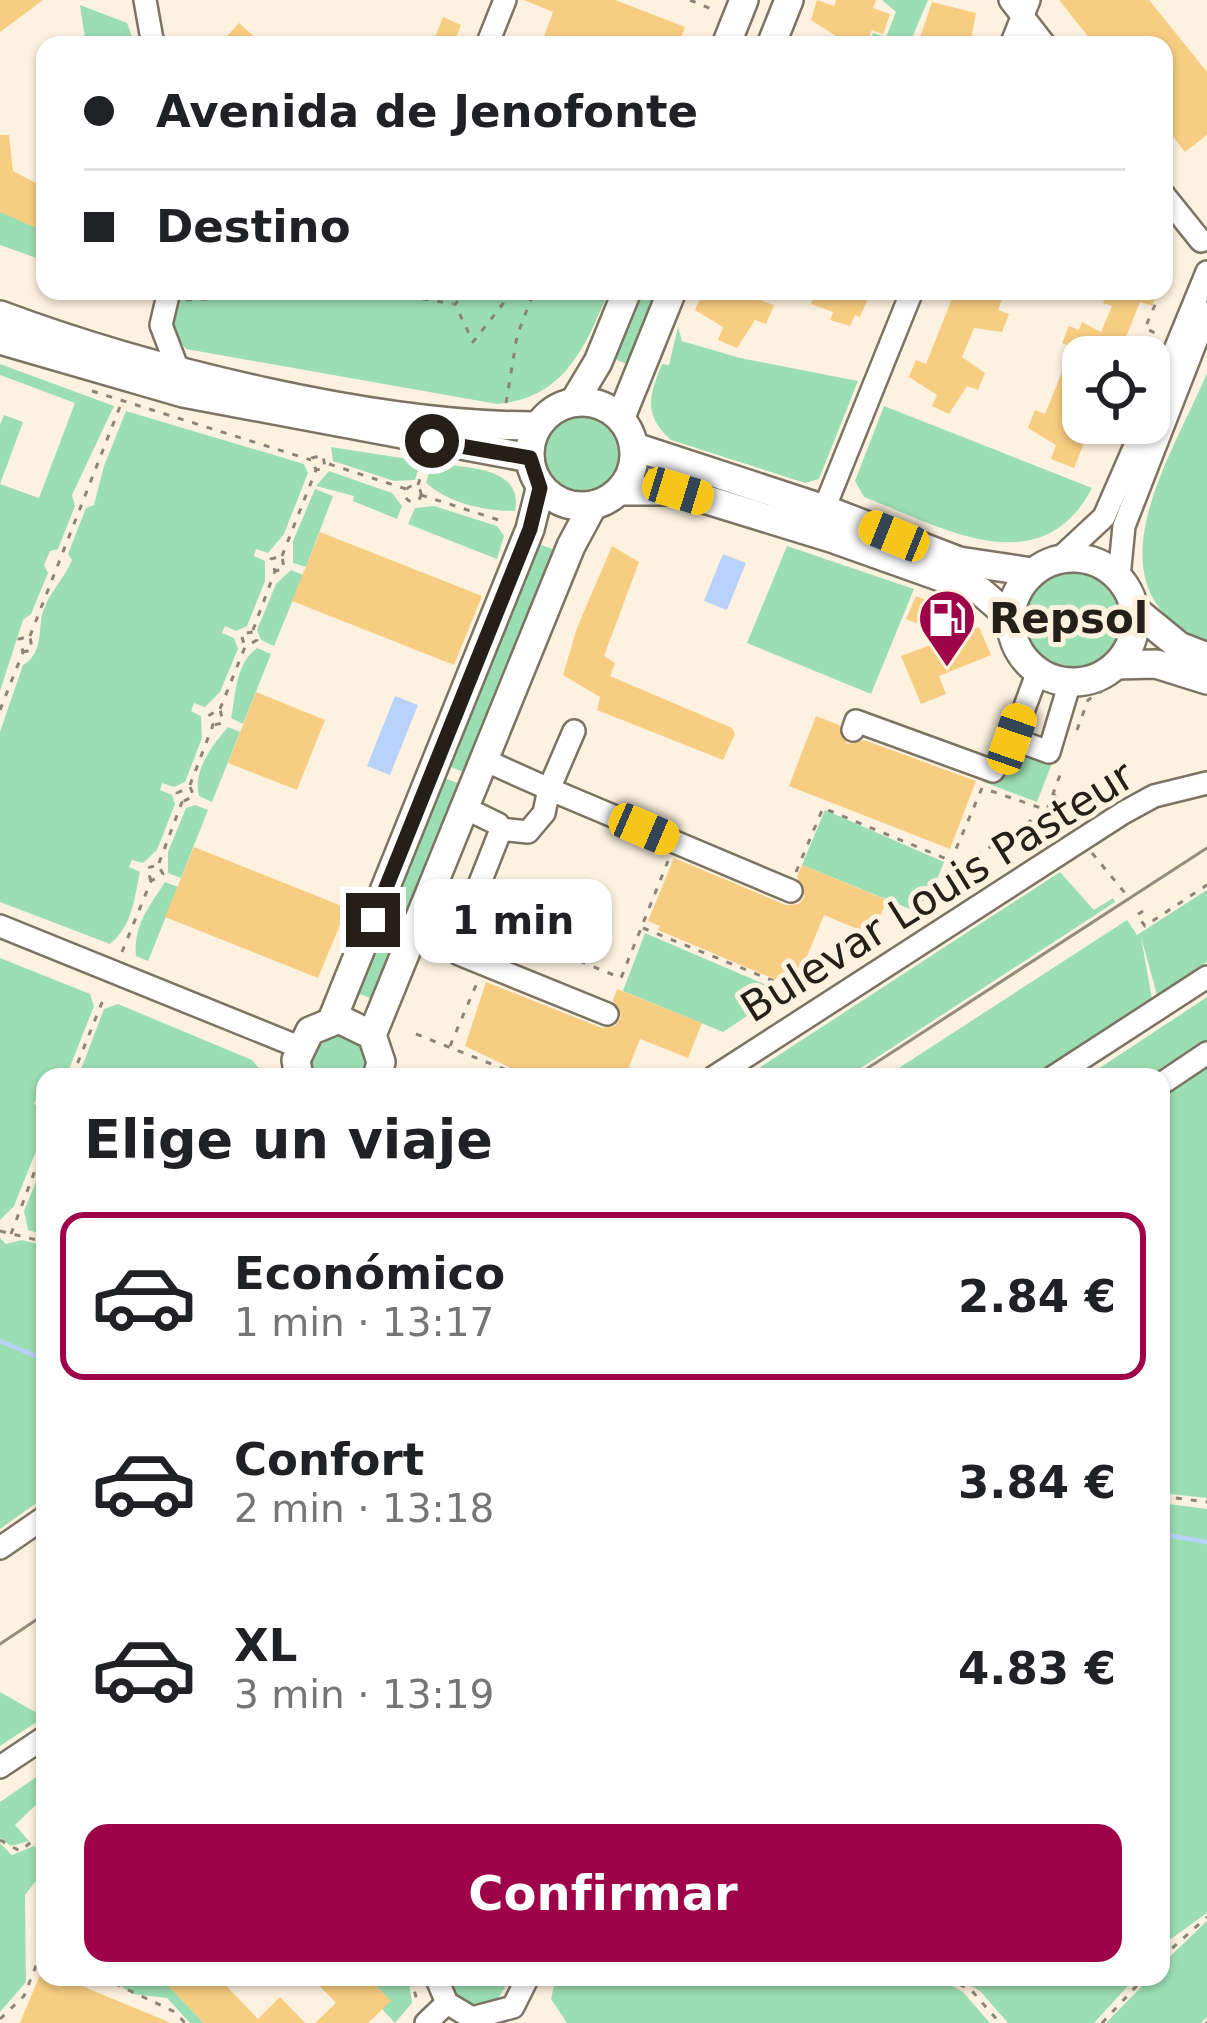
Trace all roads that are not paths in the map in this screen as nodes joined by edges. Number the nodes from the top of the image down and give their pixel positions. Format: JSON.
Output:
{"nodes":[{"id":1,"x":145,"y":0,"type":"edge"},
{"id":2,"x":505,"y":0,"type":"edge"},
{"id":3,"x":790,"y":0,"type":"edge"},
{"id":4,"x":732,"y":6,"type":"edge"},
{"id":5,"x":1021,"y":6,"type":"edge"},
{"id":6,"x":151,"y":36,"type":"edge"},
{"id":7,"x":491,"y":36,"type":"edge"},
{"id":8,"x":727,"y":36,"type":"edge"},
{"id":9,"x":775,"y":36,"type":"edge"},
{"id":10,"x":1013,"y":36,"type":"edge"},
{"id":11,"x":1039,"y":36,"type":"edge"},
{"id":12,"x":1173,"y":205,"type":"edge"},
{"id":13,"x":1204,"y":239,"type":"edge"},
{"id":14,"x":1207,"y":271,"type":"edge"},
{"id":15,"x":167,"y":300,"type":"edge"},
{"id":16,"x":623,"y":300,"type":"edge"},
{"id":17,"x":668,"y":300,"type":"edge"},
{"id":18,"x":908,"y":300,"type":"edge"},
{"id":19,"x":1207,"y":313,"type":"edge"},
{"id":20,"x":0,"y":315,"type":"edge"},
{"id":21,"x":0,"y":340,"type":"edge"},
{"id":22,"x":1170,"y":363,"type":"edge"},
{"id":23,"x":177,"y":367,"type":"junction"},
{"id":24,"x":574,"y":402,"type":"junction"},
{"id":25,"x":621,"y":417,"type":"junction"},
{"id":26,"x":538,"y":426,"type":"junction"},
{"id":27,"x":1136,"y":444,"type":"edge"},
{"id":28,"x":635,"y":447,"type":"junction"},
{"id":29,"x":530,"y":458,"type":"junction"},
{"id":30,"x":540,"y":488,"type":"junction"},
{"id":31,"x":620,"y":491,"type":"junction"},
{"id":32,"x":593,"y":506,"type":"junction"},
{"id":33,"x":824,"y":509,"type":"junction"},
{"id":34,"x":1060,"y":558,"type":"junction"},
{"id":35,"x":1032,"y":572,"type":"junction"},
{"id":36,"x":1119,"y":577,"type":"junction"},
{"id":37,"x":1135,"y":610,"type":"junction"},
{"id":38,"x":1002,"y":623,"type":"junction"},
{"id":39,"x":1207,"y":657,"type":"edge"},
{"id":40,"x":1116,"y":665,"type":"junction"},
{"id":41,"x":1027,"y":671,"type":"junction"},
{"id":42,"x":1207,"y":680,"type":"edge"},
{"id":43,"x":1079,"y":691,"type":"junction"},
{"id":44,"x":853,"y":730,"type":"dead end"},
{"id":45,"x":574,"y":731,"type":"dead end"},
{"id":46,"x":1012,"y":739,"type":"junction"},
{"id":47,"x":484,"y":760,"type":"junction"},
{"id":48,"x":1207,"y":783,"type":"edge"},
{"id":49,"x":549,"y":789,"type":"junction"},
{"id":50,"x":465,"y":808,"type":"junction"},
{"id":51,"x":499,"y":829,"type":"junction"},
{"id":52,"x":792,"y":885,"type":"road end"},
{"id":53,"x":0,"y":926,"type":"edge"},
{"id":54,"x":1207,"y":977,"type":"edge"},
{"id":55,"x":607,"y":1014,"type":"dead end"},
{"id":56,"x":332,"y":1020,"type":"junction"},
{"id":57,"x":372,"y":1035,"type":"junction"},
{"id":58,"x":299,"y":1047,"type":"junction"},
{"id":59,"x":1207,"y":1053,"type":"edge"},
{"id":60,"x":299,"y":1068,"type":"edge"},
{"id":61,"x":379,"y":1068,"type":"edge"},
{"id":62,"x":729,"y":1068,"type":"edge"},
{"id":63,"x":1067,"y":1068,"type":"edge"},
{"id":64,"x":1170,"y":1078,"type":"edge"},
{"id":65,"x":36,"y":1523,"type":"edge"},
{"id":66,"x":0,"y":1548,"type":"edge"},
{"id":67,"x":36,"y":1743,"type":"edge"},
{"id":68,"x":0,"y":1766,"type":"edge"},
{"id":69,"x":440,"y":1986,"type":"edge"},
{"id":70,"x":447,"y":2003,"type":"junction"},
{"id":71,"x":520,"y":2015,"type":"edge"},
{"id":72,"x":427,"y":2022,"type":"edge"}],
"edges":[{"from":1,"to":6,"type":"street"},
{"from":2,"to":7,"type":"street"},
{"from":3,"to":9,"type":"main road"},
{"from":4,"to":8,"type":"main road"},
{"from":5,"to":10,"type":"street"},
{"from":5,"to":11,"type":"street"},
{"from":12,"to":13,"type":"street"},
{"from":13,"to":14,"type":"street"},
{"from":14,"to":22,"type":"street"},
{"from":15,"to":23,"type":"street"},
{"from":16,"to":24,"type":"main road"},
{"from":17,"to":25,"type":"main road"},
{"from":18,"to":33,"type":"street"},
{"from":19,"to":36,"type":"street"},
{"from":20,"to":23,"type":"main road"},
{"from":21,"to":29,"type":"main road"},
{"from":23,"to":26,"type":"main road"},
{"from":24,"to":25,"type":"main road"},
{"from":24,"to":26,"type":"main road"},
{"from":25,"to":28,"type":"main road"},
{"from":26,"to":29,"type":"main road"},
{"from":27,"to":34,"type":"street"},
{"from":28,"to":31,"type":"main road"},
{"from":28,"to":33,"type":"main road"},
{"from":29,"to":30,"type":"main road"},
{"from":30,"to":32,"type":"main road"},
{"from":30,"to":56,"type":"main road"},
{"from":31,"to":32,"type":"main road"},
{"from":31,"to":38,"type":"main road"},
{"from":32,"to":47,"type":"main road"},
{"from":33,"to":35,"type":"main road"},
{"from":34,"to":35,"type":"main road"},
{"from":34,"to":36,"type":"main road"},
{"from":35,"to":38,"type":"main road"},
{"from":36,"to":37,"type":"main road"},
{"from":37,"to":39,"type":"main road"},
{"from":37,"to":40,"type":"main road"},
{"from":38,"to":41,"type":"main road"},
{"from":40,"to":42,"type":"main road"},
{"from":40,"to":43,"type":"main road"},
{"from":41,"to":43,"type":"main road"},
{"from":41,"to":46,"type":"street"},
{"from":43,"to":46,"type":"street"},
{"from":44,"to":46,"type":"street"},
{"from":45,"to":49,"type":"street"},
{"from":47,"to":49,"type":"street"},
{"from":47,"to":50,"type":"main road"},
{"from":48,"to":62,"type":"street","name":"Bulevar Louis Pasteur"},
{"from":49,"to":51,"type":"street"},
{"from":49,"to":52,"type":"street"},
{"from":50,"to":51,"type":"street"},
{"from":50,"to":57,"type":"main road"},
{"from":51,"to":55,"type":"street"},
{"from":53,"to":58,"type":"street"},
{"from":54,"to":63,"type":"street"},
{"from":56,"to":57,"type":"main road"},
{"from":56,"to":58,"type":"main road"},
{"from":57,"to":61,"type":"main road"},
{"from":58,"to":60,"type":"main road"},
{"from":59,"to":64,"type":"street"},
{"from":65,"to":66,"type":"street"},
{"from":67,"to":68,"type":"street"},
{"from":69,"to":70,"type":"street"},
{"from":70,"to":71,"type":"street"},
{"from":70,"to":72,"type":"street"}]}
